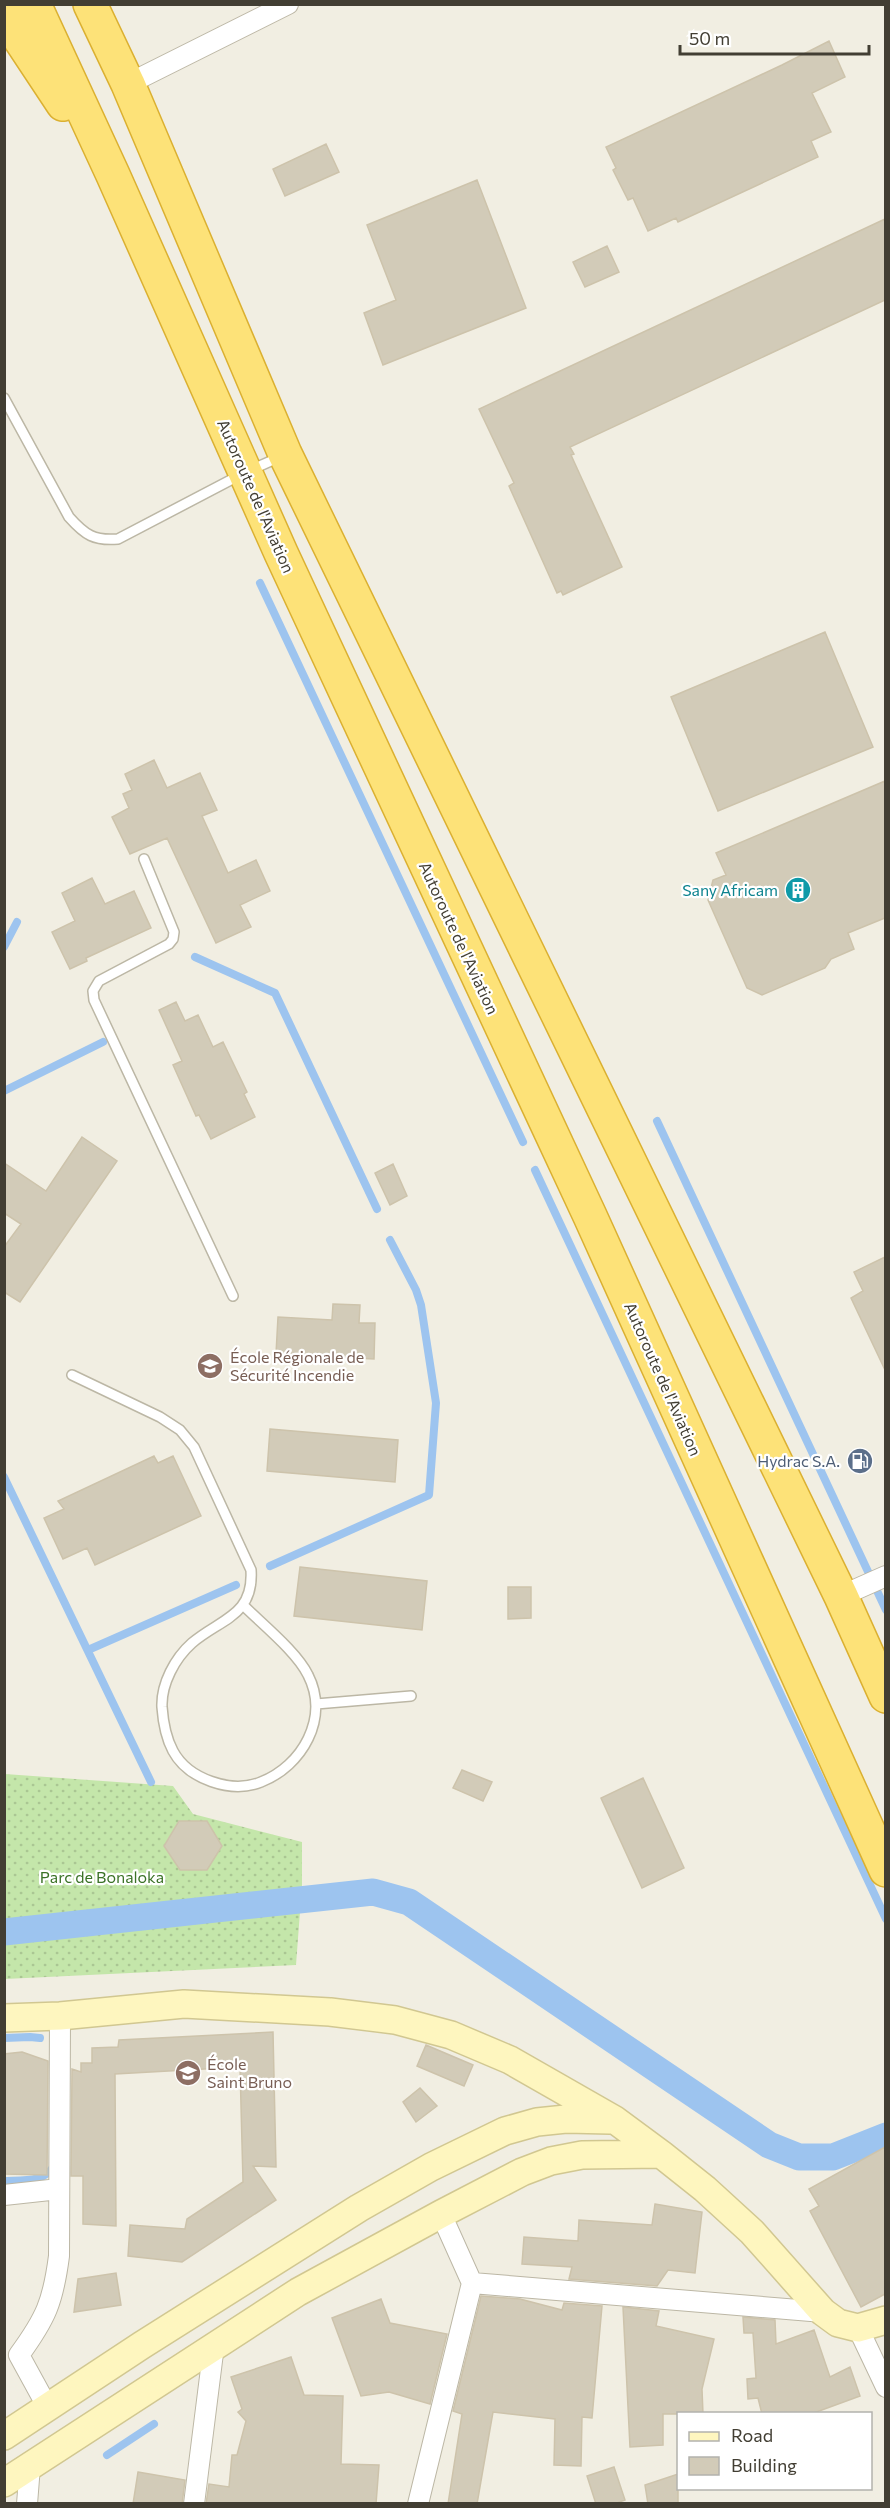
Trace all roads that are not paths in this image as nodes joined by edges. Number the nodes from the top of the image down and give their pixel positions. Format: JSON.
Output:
{"nodes":[{"id":1,"x":34,"y":4,"type":"edge"},
{"id":2,"x":90,"y":4,"type":"edge"},
{"id":3,"x":288,"y":4,"type":"edge"},
{"id":4,"x":4,"y":15,"type":"edge"},
{"id":5,"x":128,"y":84,"type":"junction"},
{"id":6,"x":112,"y":175,"type":"junction"},
{"id":7,"x":4,"y":398,"type":"edge"},
{"id":8,"x":285,"y":454,"type":"junction"},
{"id":9,"x":246,"y":472,"type":"junction"},
{"id":10,"x":144,"y":859,"type":"dead end"},
{"id":11,"x":233,"y":1296,"type":"dead end"},
{"id":12,"x":72,"y":1375,"type":"dead end"},
{"id":13,"x":885,"y":1576,"type":"edge"},
{"id":14,"x":841,"y":1596,"type":"junction"},
{"id":15,"x":243,"y":1605,"type":"junction"},
{"id":16,"x":411,"y":1696,"type":"dead end"},
{"id":17,"x":885,"y":1696,"type":"edge"},
{"id":18,"x":316,"y":1704,"type":"junction"},
{"id":19,"x":885,"y":1870,"type":"edge"},
{"id":20,"x":60,"y":2016,"type":"junction"},
{"id":21,"x":4,"y":2018,"type":"edge"},
{"id":22,"x":615,"y":2120,"type":"junction"},
{"id":23,"x":661,"y":2154,"type":"junction"},
{"id":24,"x":59,"y":2189,"type":"junction"},
{"id":25,"x":4,"y":2195,"type":"edge"},
{"id":26,"x":441,"y":2214,"type":"junction"},
{"id":27,"x":472,"y":2283,"type":"junction"},
{"id":28,"x":823,"y":2312,"type":"junction"},
{"id":29,"x":885,"y":2320,"type":"edge"},
{"id":30,"x":858,"y":2328,"type":"junction"},
{"id":31,"x":214,"y":2345,"type":"junction"},
{"id":32,"x":12,"y":2360,"type":"edge"},
{"id":33,"x":885,"y":2387,"type":"edge"},
{"id":34,"x":48,"y":2408,"type":"junction"},
{"id":35,"x":4,"y":2436,"type":"edge"},
{"id":36,"x":30,"y":2466,"type":"junction"},
{"id":37,"x":4,"y":2483,"type":"edge"},
{"id":38,"x":27,"y":2504,"type":"edge"},
{"id":39,"x":194,"y":2504,"type":"edge"},
{"id":40,"x":418,"y":2504,"type":"edge"}],
"edges":[{"from":1,"to":6,"type":"highway","name":"Autoroute de l'Aviation"},
{"from":2,"to":5,"type":"highway"},
{"from":3,"to":5,"type":"street"},
{"from":4,"to":6,"type":"highway"},
{"from":5,"to":8,"type":"highway"},
{"from":6,"to":9,"type":"highway","name":"Autoroute de l'Aviation"},
{"from":7,"to":9,"type":"lane"},
{"from":8,"to":9,"type":"lane"},
{"from":8,"to":14,"type":"highway"},
{"from":9,"to":19,"type":"highway","name":"Autoroute de l'Aviation"},
{"from":10,"to":11,"type":"lane"},
{"from":12,"to":15,"type":"lane"},
{"from":13,"to":14,"type":"street"},
{"from":14,"to":17,"type":"highway"},
{"from":15,"to":18,"type":"lane"},
{"from":15,"to":18,"type":"lane"},
{"from":16,"to":18,"type":"lane"},
{"from":20,"to":21,"type":"main road"},
{"from":20,"to":22,"type":"main road"},
{"from":20,"to":24,"type":"street"},
{"from":22,"to":23,"type":"main road"},
{"from":22,"to":34,"type":"main road"},
{"from":23,"to":26,"type":"main road"},
{"from":23,"to":28,"type":"main road"},
{"from":24,"to":25,"type":"street"},
{"from":24,"to":32,"type":"street"},
{"from":26,"to":27,"type":"street"},
{"from":26,"to":31,"type":"main road"},
{"from":27,"to":28,"type":"street"},
{"from":27,"to":40,"type":"street"},
{"from":28,"to":30,"type":"main road"},
{"from":29,"to":30,"type":"main road"},
{"from":30,"to":33,"type":"street"},
{"from":31,"to":36,"type":"main road"},
{"from":31,"to":39,"type":"street"},
{"from":32,"to":34,"type":"street"},
{"from":34,"to":35,"type":"main road"},
{"from":36,"to":37,"type":"main road"},
{"from":36,"to":38,"type":"street"}]}
